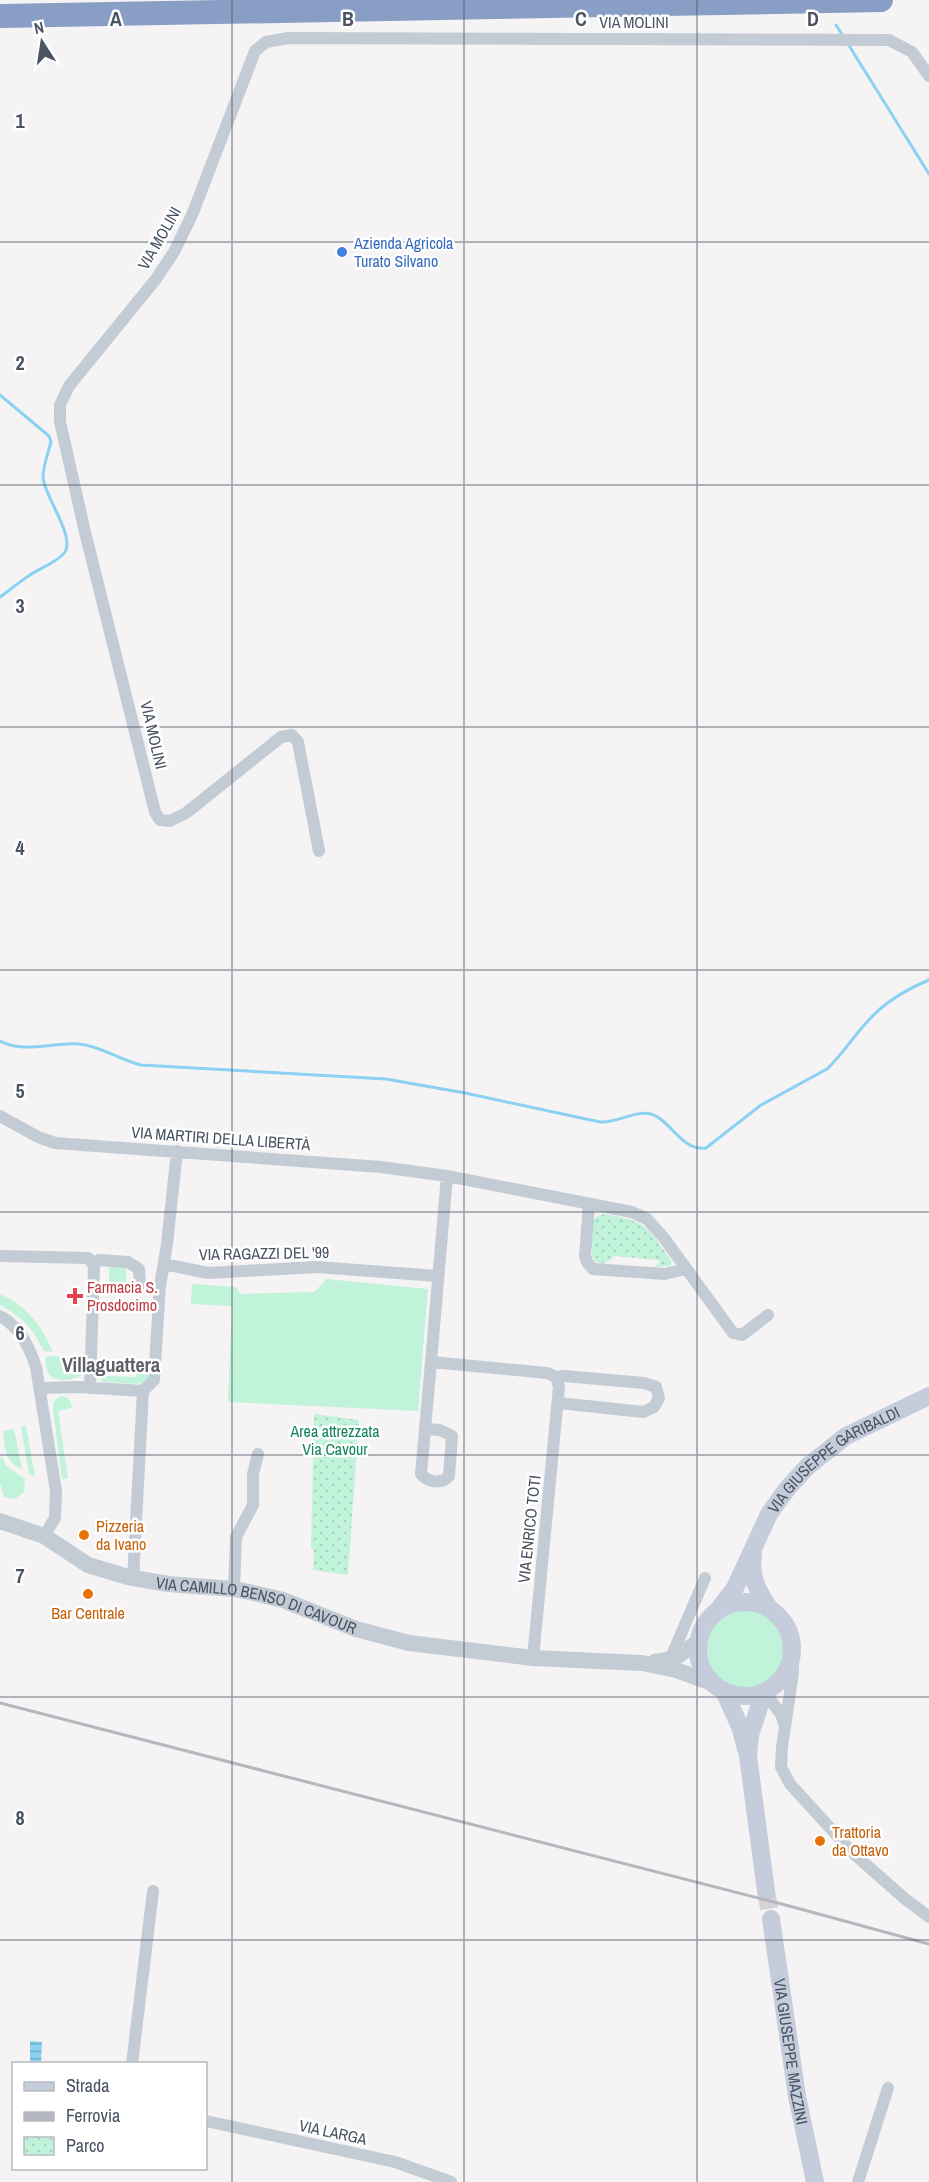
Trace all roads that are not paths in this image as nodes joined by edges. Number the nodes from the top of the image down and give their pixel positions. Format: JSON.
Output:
{"nodes":[{"id":1,"x":881,"y":0,"type":"edge"},
{"id":2,"x":0,"y":16,"type":"edge"},
{"id":3,"x":929,"y":76,"type":"edge"},
{"id":4,"x":318,"y":851,"type":"dead end"},
{"id":5,"x":0,"y":1116,"type":"edge"},
{"id":6,"x":177,"y":1151,"type":"junction"},
{"id":7,"x":447,"y":1176,"type":"junction"},
{"id":8,"x":589,"y":1204,"type":"junction"},
{"id":9,"x":0,"y":1256,"type":"edge"},
{"id":10,"x":164,"y":1264,"type":"junction"},
{"id":11,"x":94,"y":1265,"type":"junction"},
{"id":12,"x":686,"y":1269,"type":"junction"},
{"id":13,"x":437,"y":1276,"type":"junction"},
{"id":14,"x":140,"y":1288,"type":"dead end"},
{"id":15,"x":768,"y":1315,"type":"dead end"},
{"id":16,"x":0,"y":1316,"type":"edge"},
{"id":17,"x":430,"y":1362,"type":"junction"},
{"id":18,"x":556,"y":1377,"type":"junction"},
{"id":19,"x":40,"y":1388,"type":"junction"},
{"id":20,"x":90,"y":1388,"type":"junction"},
{"id":21,"x":143,"y":1391,"type":"junction"},
{"id":22,"x":929,"y":1396,"type":"edge"},
{"id":23,"x":559,"y":1403,"type":"junction"},
{"id":24,"x":425,"y":1429,"type":"dead end"},
{"id":25,"x":258,"y":1454,"type":"dead end"},
{"id":26,"x":0,"y":1521,"type":"edge"},
{"id":27,"x":44,"y":1536,"type":"junction"},
{"id":28,"x":755,"y":1542,"type":"junction"},
{"id":29,"x":134,"y":1578,"type":"junction"},
{"id":30,"x":705,"y":1578,"type":"dead end"},
{"id":31,"x":234,"y":1589,"type":"junction"},
{"id":32,"x":769,"y":1608,"type":"junction"},
{"id":33,"x":719,"y":1609,"type":"junction"},
{"id":34,"x":698,"y":1642,"type":"junction"},
{"id":35,"x":792,"y":1653,"type":"junction"},
{"id":36,"x":533,"y":1658,"type":"junction"},
{"id":37,"x":669,"y":1664,"type":"junction"},
{"id":38,"x":718,"y":1687,"type":"junction"},
{"id":39,"x":764,"y":1692,"type":"junction"},
{"id":40,"x":755,"y":1720,"type":"junction"},
{"id":41,"x":784,"y":1724,"type":"junction"},
{"id":42,"x":748,"y":1756,"type":"junction"},
{"id":43,"x":153,"y":1891,"type":"dead end"},
{"id":44,"x":766,"y":1891,"type":"tunnel mouth"},
{"id":45,"x":929,"y":1917,"type":"edge"},
{"id":46,"x":771,"y":1920,"type":"tunnel mouth"},
{"id":47,"x":132,"y":2062,"type":"edge"},
{"id":48,"x":888,"y":2088,"type":"dead end"},
{"id":49,"x":207,"y":2121,"type":"edge"},
{"id":50,"x":451,"y":2182,"type":"edge"},
{"id":51,"x":815,"y":2182,"type":"edge"},
{"id":52,"x":858,"y":2182,"type":"edge"}],
"edges":[{"from":1,"to":2,"type":"highway"},
{"from":3,"to":4,"type":"street","name":"VIA MOLINI"},
{"from":5,"to":6,"type":"street","name":"VIA MARTIRI DELLA LIBERTÀ"},
{"from":6,"to":7,"type":"street","name":"VIA MARTIRI DELLA LIBERTÀ"},
{"from":6,"to":10,"type":"street"},
{"from":7,"to":8,"type":"street","name":"VIA MARTIRI DELLA LIBERTÀ"},
{"from":7,"to":13,"type":"street"},
{"from":8,"to":12,"type":"street","name":"VIA MARTIRI DELLA LIBERTÀ"},
{"from":8,"to":12,"type":"street"},
{"from":9,"to":11,"type":"street"},
{"from":10,"to":13,"type":"street","name":"VIA RAGAZZI DEL '99"},
{"from":10,"to":21,"type":"street"},
{"from":11,"to":14,"type":"street"},
{"from":11,"to":20,"type":"street"},
{"from":12,"to":15,"type":"street","name":"VIA MARTIRI DELLA LIBERTÀ"},
{"from":13,"to":17,"type":"street"},
{"from":16,"to":19,"type":"street"},
{"from":17,"to":18,"type":"street"},
{"from":17,"to":24,"type":"street"},
{"from":18,"to":23,"type":"street","name":"VIA ENRICO TOTI"},
{"from":18,"to":23,"type":"street"},
{"from":19,"to":20,"type":"street"},
{"from":19,"to":27,"type":"street"},
{"from":20,"to":21,"type":"street"},
{"from":21,"to":29,"type":"street"},
{"from":22,"to":28,"type":"main road","name":"VIA GIUSEPPE GARIBALDI"},
{"from":23,"to":36,"type":"street","name":"VIA ENRICO TOTI"},
{"from":25,"to":31,"type":"street"},
{"from":26,"to":27,"type":"street","name":"VIA CAMILLO BENSO DI CAVOUR"},
{"from":27,"to":29,"type":"street","name":"VIA CAMILLO BENSO DI CAVOUR"},
{"from":28,"to":32,"type":"main road","name":"VIA GIUSEPPE GARIBALDI"},
{"from":28,"to":33,"type":"main road","name":"VIA GIUSEPPE GARIBALDI"},
{"from":29,"to":31,"type":"street","name":"VIA CAMILLO BENSO DI CAVOUR"},
{"from":30,"to":37,"type":"street"},
{"from":31,"to":36,"type":"street","name":"VIA CAMILLO BENSO DI CAVOUR"},
{"from":32,"to":33,"type":"main road"},
{"from":32,"to":35,"type":"main road"},
{"from":33,"to":34,"type":"main road"},
{"from":34,"to":37,"type":"street"},
{"from":34,"to":38,"type":"main road"},
{"from":35,"to":39,"type":"main road"},
{"from":35,"to":41,"type":"street"},
{"from":36,"to":37,"type":"street","name":"VIA CAMILLO BENSO DI CAVOUR"},
{"from":37,"to":38,"type":"street"},
{"from":38,"to":39,"type":"main road"},
{"from":38,"to":42,"type":"main road"},
{"from":39,"to":40,"type":"main road"},
{"from":39,"to":41,"type":"street"},
{"from":40,"to":41,"type":"street"},
{"from":40,"to":42,"type":"main road"},
{"from":41,"to":45,"type":"street"},
{"from":42,"to":44,"type":"main road"},
{"from":43,"to":47,"type":"street"},
{"from":46,"to":51,"type":"main road","name":"VIA GIUSEPPE MAZZINI"},
{"from":48,"to":52,"type":"street"},
{"from":49,"to":50,"type":"street","name":"VIA LARGA"}]}
